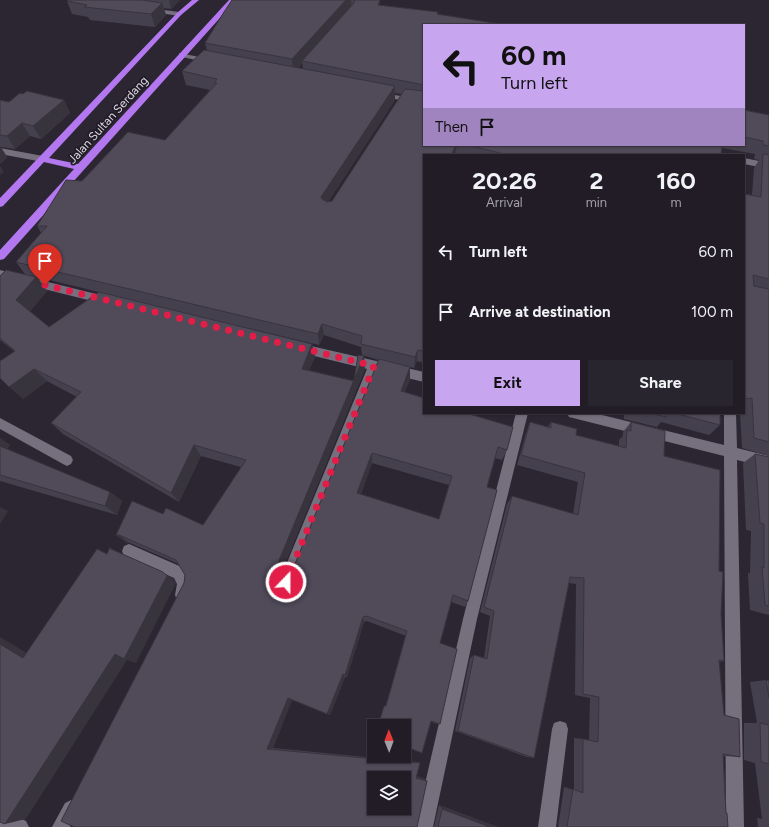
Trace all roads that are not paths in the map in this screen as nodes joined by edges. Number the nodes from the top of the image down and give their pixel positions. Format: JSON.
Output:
{"nodes":[{"id":1,"x":196,"y":0,"type":"edge"},
{"id":2,"x":233,"y":0,"type":"edge"},
{"id":3,"x":139,"y":8,"type":"edge"},
{"id":4,"x":179,"y":14,"type":"junction"},
{"id":5,"x":182,"y":55,"type":"junction"},
{"id":6,"x":220,"y":62,"type":"edge"},
{"id":7,"x":372,"y":92,"type":"edge"},
{"id":8,"x":423,"y":102,"type":"edge"},
{"id":9,"x":0,"y":151,"type":"edge"},
{"id":10,"x":43,"y":159,"type":"junction"},
{"id":11,"x":745,"y":161,"type":"edge"},
{"id":12,"x":769,"y":166,"type":"edge"},
{"id":13,"x":81,"y":168,"type":"junction"},
{"id":14,"x":0,"y":204,"type":"edge"},
{"id":15,"x":0,"y":256,"type":"edge"},
{"id":16,"x":0,"y":274,"type":"edge"},
{"id":17,"x":122,"y":304,"type":"edge"},
{"id":18,"x":290,"y":346,"type":"edge"},
{"id":19,"x":374,"y":366,"type":"junction"},
{"id":20,"x":423,"y":377,"type":"edge"},
{"id":21,"x":522,"y":414,"type":"edge"},
{"id":22,"x":577,"y":414,"type":"edge"},
{"id":23,"x":730,"y":414,"type":"edge"},
{"id":24,"x":0,"y":424,"type":"edge"},
{"id":25,"x":730,"y":453,"type":"junction"},
{"id":26,"x":67,"y":460,"type":"dead end"},
{"id":27,"x":769,"y":462,"type":"edge"},
{"id":28,"x":129,"y":551,"type":"edge"},
{"id":29,"x":286,"y":582,"type":"edge"},
{"id":30,"x":176,"y":606,"type":"edge"},
{"id":31,"x":560,"y":729,"type":"dead end"},
{"id":32,"x":76,"y":799,"type":"edge"},
{"id":33,"x":0,"y":818,"type":"edge"},
{"id":34,"x":20,"y":827,"type":"edge"},
{"id":35,"x":61,"y":827,"type":"edge"},
{"id":36,"x":424,"y":827,"type":"edge"},
{"id":37,"x":547,"y":827,"type":"edge"},
{"id":38,"x":735,"y":827,"type":"edge"}],
"edges":[{"from":1,"to":4,"type":"highway","name":"Jalan Sultan Serdang"},
{"from":2,"to":5,"type":"highway","name":"Jalan Sultan Serdang"},
{"from":3,"to":4,"type":"street"},
{"from":4,"to":10,"type":"highway","name":"Jalan Sultan Serdang"},
{"from":5,"to":6,"type":"street"},
{"from":5,"to":13,"type":"highway","name":"Jalan Sultan Serdang"},
{"from":7,"to":8,"type":"street"},
{"from":9,"to":10,"type":"street"},
{"from":10,"to":13,"type":"highway"},
{"from":10,"to":14,"type":"highway","name":"Jalan Sultan Serdang"},
{"from":11,"to":12,"type":"street"},
{"from":13,"to":15,"type":"highway","name":"Jalan Sultan Serdang"},
{"from":16,"to":17,"type":"street"},
{"from":18,"to":19,"type":"street"},
{"from":19,"to":20,"type":"street"},
{"from":19,"to":29,"type":"street"},
{"from":21,"to":36,"type":"street"},
{"from":22,"to":25,"type":"street"},
{"from":23,"to":25,"type":"street"},
{"from":24,"to":26,"type":"street"},
{"from":25,"to":27,"type":"street"},
{"from":25,"to":38,"type":"street"},
{"from":28,"to":30,"type":"street"},
{"from":31,"to":37,"type":"street"},
{"from":32,"to":35,"type":"street"},
{"from":33,"to":34,"type":"street"}]}
